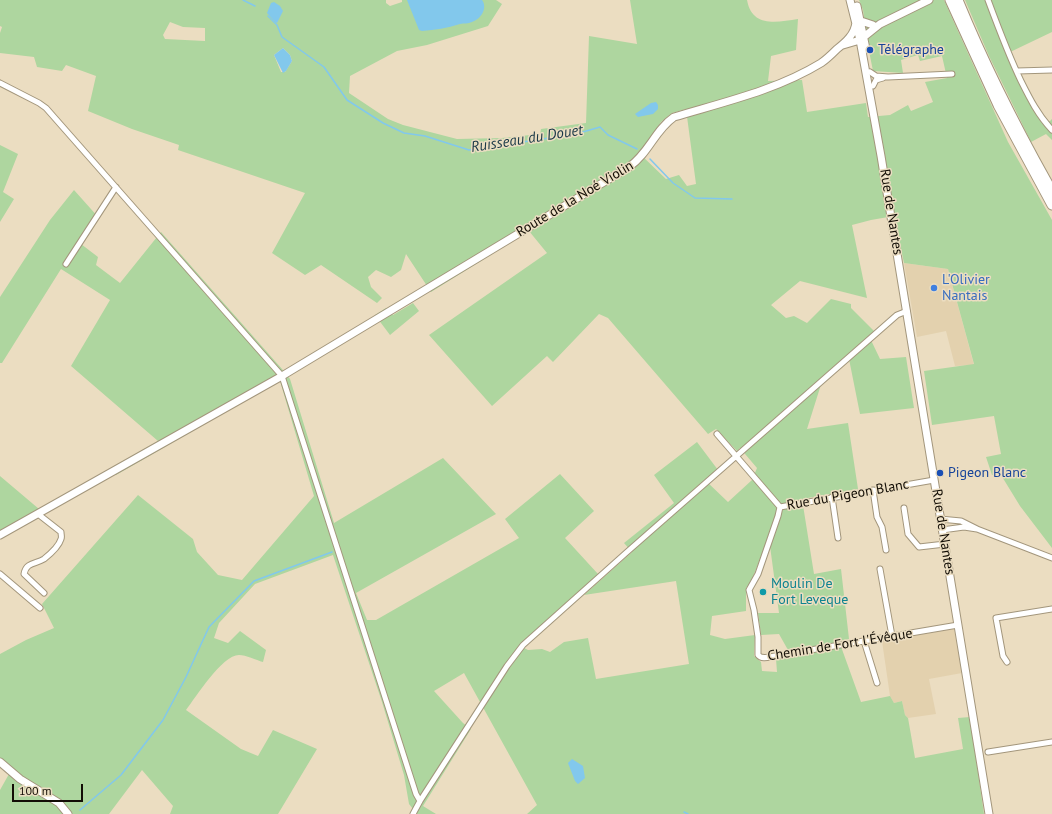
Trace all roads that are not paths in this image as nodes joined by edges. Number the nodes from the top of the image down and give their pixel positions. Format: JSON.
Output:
{"nodes":[{"id":1,"x":850,"y":0,"type":"edge"},
{"id":2,"x":855,"y":0,"type":"edge"},
{"id":3,"x":929,"y":0,"type":"edge"},
{"id":4,"x":950,"y":0,"type":"edge"},
{"id":5,"x":958,"y":0,"type":"edge"},
{"id":6,"x":988,"y":0,"type":"edge"},
{"id":7,"x":873,"y":27,"type":"junction"},
{"id":8,"x":860,"y":31,"type":"junction"},
{"id":9,"x":850,"y":41,"type":"junction"},
{"id":10,"x":863,"y":50,"type":"junction"},
{"id":11,"x":1052,"y":70,"type":"edge"},
{"id":12,"x":1016,"y":71,"type":"junction"},
{"id":13,"x":952,"y":74,"type":"dead end"},
{"id":14,"x":872,"y":78,"type":"junction"},
{"id":15,"x":0,"y":83,"type":"edge"},
{"id":16,"x":1052,"y":130,"type":"edge"},
{"id":17,"x":116,"y":187,"type":"junction"},
{"id":18,"x":1052,"y":191,"type":"edge"},
{"id":19,"x":1052,"y":205,"type":"edge"},
{"id":20,"x":66,"y":264,"type":"dead end"},
{"id":21,"x":907,"y":312,"type":"junction"},
{"id":22,"x":282,"y":376,"type":"junction"},
{"id":23,"x":717,"y":434,"type":"dead end"},
{"id":24,"x":736,"y":456,"type":"junction"},
{"id":25,"x":934,"y":480,"type":"junction"},
{"id":26,"x":873,"y":490,"type":"junction"},
{"id":27,"x":832,"y":497,"type":"junction"},
{"id":28,"x":780,"y":507,"type":"junction"},
{"id":29,"x":904,"y":508,"type":"dead end"},
{"id":30,"x":38,"y":514,"type":"junction"},
{"id":31,"x":940,"y":519,"type":"junction"},
{"id":32,"x":978,"y":529,"type":"junction"},
{"id":33,"x":942,"y":530,"type":"junction"},
{"id":34,"x":0,"y":535,"type":"edge"},
{"id":35,"x":838,"y":538,"type":"dead end"},
{"id":36,"x":945,"y":544,"type":"junction"},
{"id":37,"x":886,"y":550,"type":"dead end"},
{"id":38,"x":1052,"y":558,"type":"edge"},
{"id":39,"x":880,"y":569,"type":"dead end"},
{"id":40,"x":0,"y":574,"type":"edge"},
{"id":41,"x":44,"y":593,"type":"dead end"},
{"id":42,"x":40,"y":608,"type":"dead end"},
{"id":43,"x":1052,"y":609,"type":"edge"},
{"id":44,"x":958,"y":625,"type":"junction"},
{"id":45,"x":892,"y":636,"type":"junction"},
{"id":46,"x":864,"y":641,"type":"junction"},
{"id":47,"x":1007,"y":662,"type":"dead end"},
{"id":48,"x":877,"y":683,"type":"dead end"},
{"id":49,"x":1052,"y":742,"type":"edge"},
{"id":50,"x":988,"y":752,"type":"dead end"},
{"id":51,"x":0,"y":762,"type":"edge"},
{"id":52,"x":420,"y":801,"type":"junction"},
{"id":53,"x":68,"y":814,"type":"edge"},
{"id":54,"x":413,"y":814,"type":"edge"},
{"id":55,"x":989,"y":814,"type":"edge"}],
"edges":[{"from":1,"to":8,"type":"street"},
{"from":2,"to":8,"type":"street"},
{"from":3,"to":7,"type":"street"},
{"from":4,"to":19,"type":"highway"},
{"from":5,"to":18,"type":"highway"},
{"from":6,"to":12,"type":"street"},
{"from":7,"to":8,"type":"street"},
{"from":7,"to":8,"type":"street","name":"Route de la Noé Violin"},
{"from":7,"to":10,"type":"street"},
{"from":8,"to":9,"type":"street","name":"Route de la Noé Violin"},
{"from":8,"to":10,"type":"street"},
{"from":8,"to":14,"type":"street"},
{"from":9,"to":10,"type":"street"},
{"from":9,"to":22,"type":"street","name":"Route de la Noé Violin"},
{"from":10,"to":14,"type":"street","name":"Rue de Nantes"},
{"from":10,"to":14,"type":"street","name":"Rue de Nantes"},
{"from":11,"to":12,"type":"street"},
{"from":12,"to":16,"type":"street"},
{"from":13,"to":14,"type":"street"},
{"from":14,"to":21,"type":"street","name":"Rue de Nantes"},
{"from":15,"to":17,"type":"street"},
{"from":17,"to":20,"type":"street"},
{"from":17,"to":22,"type":"street"},
{"from":21,"to":24,"type":"street"},
{"from":21,"to":25,"type":"street","name":"Rue de Nantes"},
{"from":22,"to":30,"type":"street","name":"Route de la Noé Violin"},
{"from":22,"to":52,"type":"street"},
{"from":23,"to":24,"type":"street","name":"Rue du Pigeon Blanc"},
{"from":24,"to":28,"type":"street","name":"Rue du Pigeon Blanc"},
{"from":24,"to":52,"type":"street"},
{"from":25,"to":26,"type":"street","name":"Rue du Pigeon Blanc"},
{"from":25,"to":31,"type":"street","name":"Rue de Nantes"},
{"from":26,"to":27,"type":"street","name":"Rue du Pigeon Blanc"},
{"from":26,"to":37,"type":"street"},
{"from":27,"to":28,"type":"street","name":"Rue du Pigeon Blanc"},
{"from":27,"to":35,"type":"street"},
{"from":28,"to":46,"type":"street","name":"Chemin de Fort l'Évêque"},
{"from":29,"to":36,"type":"street"},
{"from":30,"to":34,"type":"street","name":"Route de la Noé Violin"},
{"from":30,"to":41,"type":"street"},
{"from":31,"to":32,"type":"street"},
{"from":31,"to":33,"type":"street","name":"Rue de Nantes"},
{"from":32,"to":33,"type":"street"},
{"from":32,"to":38,"type":"street"},
{"from":33,"to":36,"type":"street","name":"Rue de Nantes"},
{"from":36,"to":44,"type":"street","name":"Rue de Nantes"},
{"from":39,"to":45,"type":"street"},
{"from":40,"to":42,"type":"street"},
{"from":43,"to":47,"type":"street"},
{"from":44,"to":45,"type":"street","name":"Chemin de Fort l'Évêque"},
{"from":44,"to":55,"type":"street","name":"Rue de Nantes"},
{"from":45,"to":46,"type":"street","name":"Chemin de Fort l'Évêque"},
{"from":46,"to":48,"type":"street"},
{"from":49,"to":50,"type":"street"},
{"from":51,"to":53,"type":"street"},
{"from":52,"to":54,"type":"street"}]}
